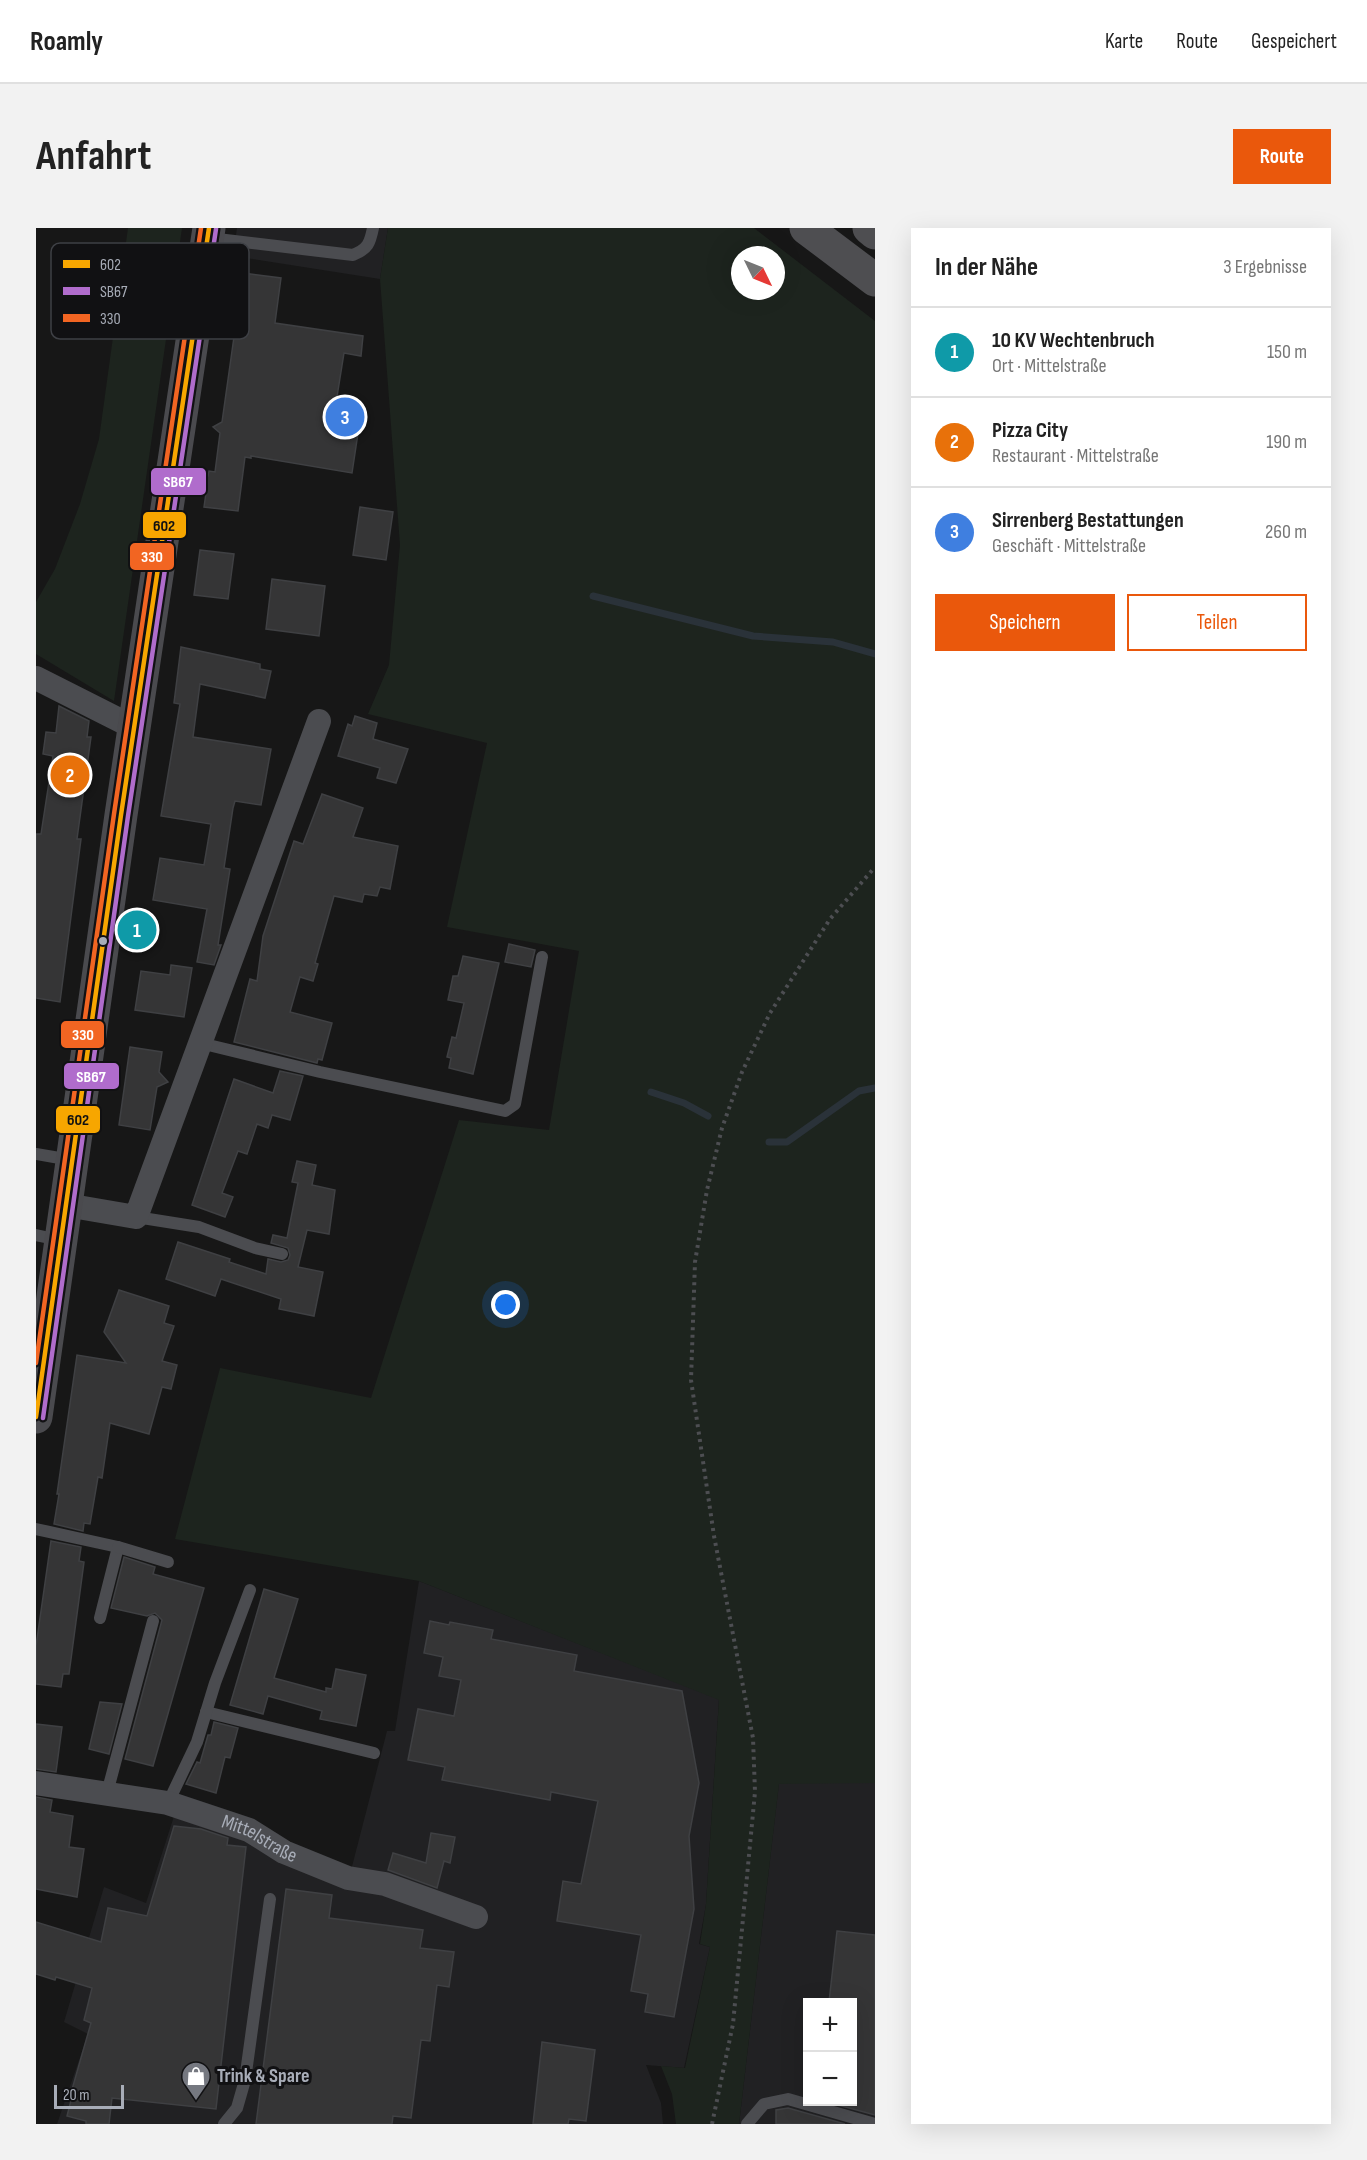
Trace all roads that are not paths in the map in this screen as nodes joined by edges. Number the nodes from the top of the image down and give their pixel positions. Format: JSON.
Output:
{"nodes":[{"id":1,"x":373,"y":228,"type":"edge"},
{"id":2,"x":806,"y":228,"type":"edge"},
{"id":3,"x":869,"y":228,"type":"edge"},
{"id":4,"x":208,"y":233,"type":"edge"},
{"id":5,"x":875,"y":233,"type":"edge"},
{"id":6,"x":875,"y":280,"type":"edge"},
{"id":7,"x":192,"y":339,"type":"edge"},
{"id":8,"x":36,"y":678,"type":"edge"},
{"id":9,"x":319,"y":721,"type":"dead end"},
{"id":10,"x":135,"y":728,"type":"junction"},
{"id":11,"x":542,"y":957,"type":"dead end"},
{"id":12,"x":200,"y":1043,"type":"junction"},
{"id":13,"x":36,"y":1154,"type":"edge"},
{"id":14,"x":72,"y":1160,"type":"junction"},
{"id":15,"x":66,"y":1205,"type":"junction"},
{"id":16,"x":136,"y":1217,"type":"junction"},
{"id":17,"x":48,"y":1238,"type":"edge"},
{"id":18,"x":282,"y":1254,"type":"dead end"},
{"id":19,"x":36,"y":1417,"type":"edge"},
{"id":20,"x":36,"y":1529,"type":"edge"},
{"id":21,"x":118,"y":1547,"type":"junction"},
{"id":22,"x":168,"y":1562,"type":"dead end"},
{"id":23,"x":250,"y":1590,"type":"dead end"},
{"id":24,"x":100,"y":1618,"type":"dead end"},
{"id":25,"x":153,"y":1621,"type":"dead end"},
{"id":26,"x":206,"y":1712,"type":"junction"},
{"id":27,"x":374,"y":1753,"type":"dead end"},
{"id":28,"x":36,"y":1783,"type":"edge"},
{"id":29,"x":107,"y":1793,"type":"junction"},
{"id":30,"x":168,"y":1803,"type":"junction"},
{"id":31,"x":270,"y":1899,"type":"dead end"},
{"id":32,"x":476,"y":1917,"type":"dead end"},
{"id":33,"x":224,"y":2124,"type":"edge"},
{"id":34,"x":747,"y":2124,"type":"edge"},
{"id":35,"x":875,"y":2124,"type":"edge"}],
"edges":[{"from":1,"to":4,"type":"lane"},
{"from":2,"to":6,"type":"highway"},
{"from":3,"to":5,"type":"highway"},
{"from":7,"to":10,"type":"main road"},
{"from":8,"to":10,"type":"street"},
{"from":9,"to":12,"type":"street"},
{"from":10,"to":14,"type":"main road"},
{"from":11,"to":12,"type":"lane"},
{"from":12,"to":16,"type":"street"},
{"from":13,"to":14,"type":"lane"},
{"from":14,"to":15,"type":"main road"},
{"from":15,"to":16,"type":"street"},
{"from":15,"to":17,"type":"main road"},
{"from":16,"to":18,"type":"lane"},
{"from":17,"to":19,"type":"main road"},
{"from":20,"to":21,"type":"lane"},
{"from":21,"to":22,"type":"lane"},
{"from":21,"to":24,"type":"lane"},
{"from":23,"to":26,"type":"lane"},
{"from":25,"to":29,"type":"lane"},
{"from":26,"to":27,"type":"lane"},
{"from":26,"to":30,"type":"lane"},
{"from":28,"to":29,"type":"street","name":"Mittelstraße"},
{"from":29,"to":30,"type":"street","name":"Mittelstraße"},
{"from":30,"to":32,"type":"street","name":"Mittelstraße"},
{"from":31,"to":33,"type":"lane"},
{"from":34,"to":35,"type":"lane"}]}
